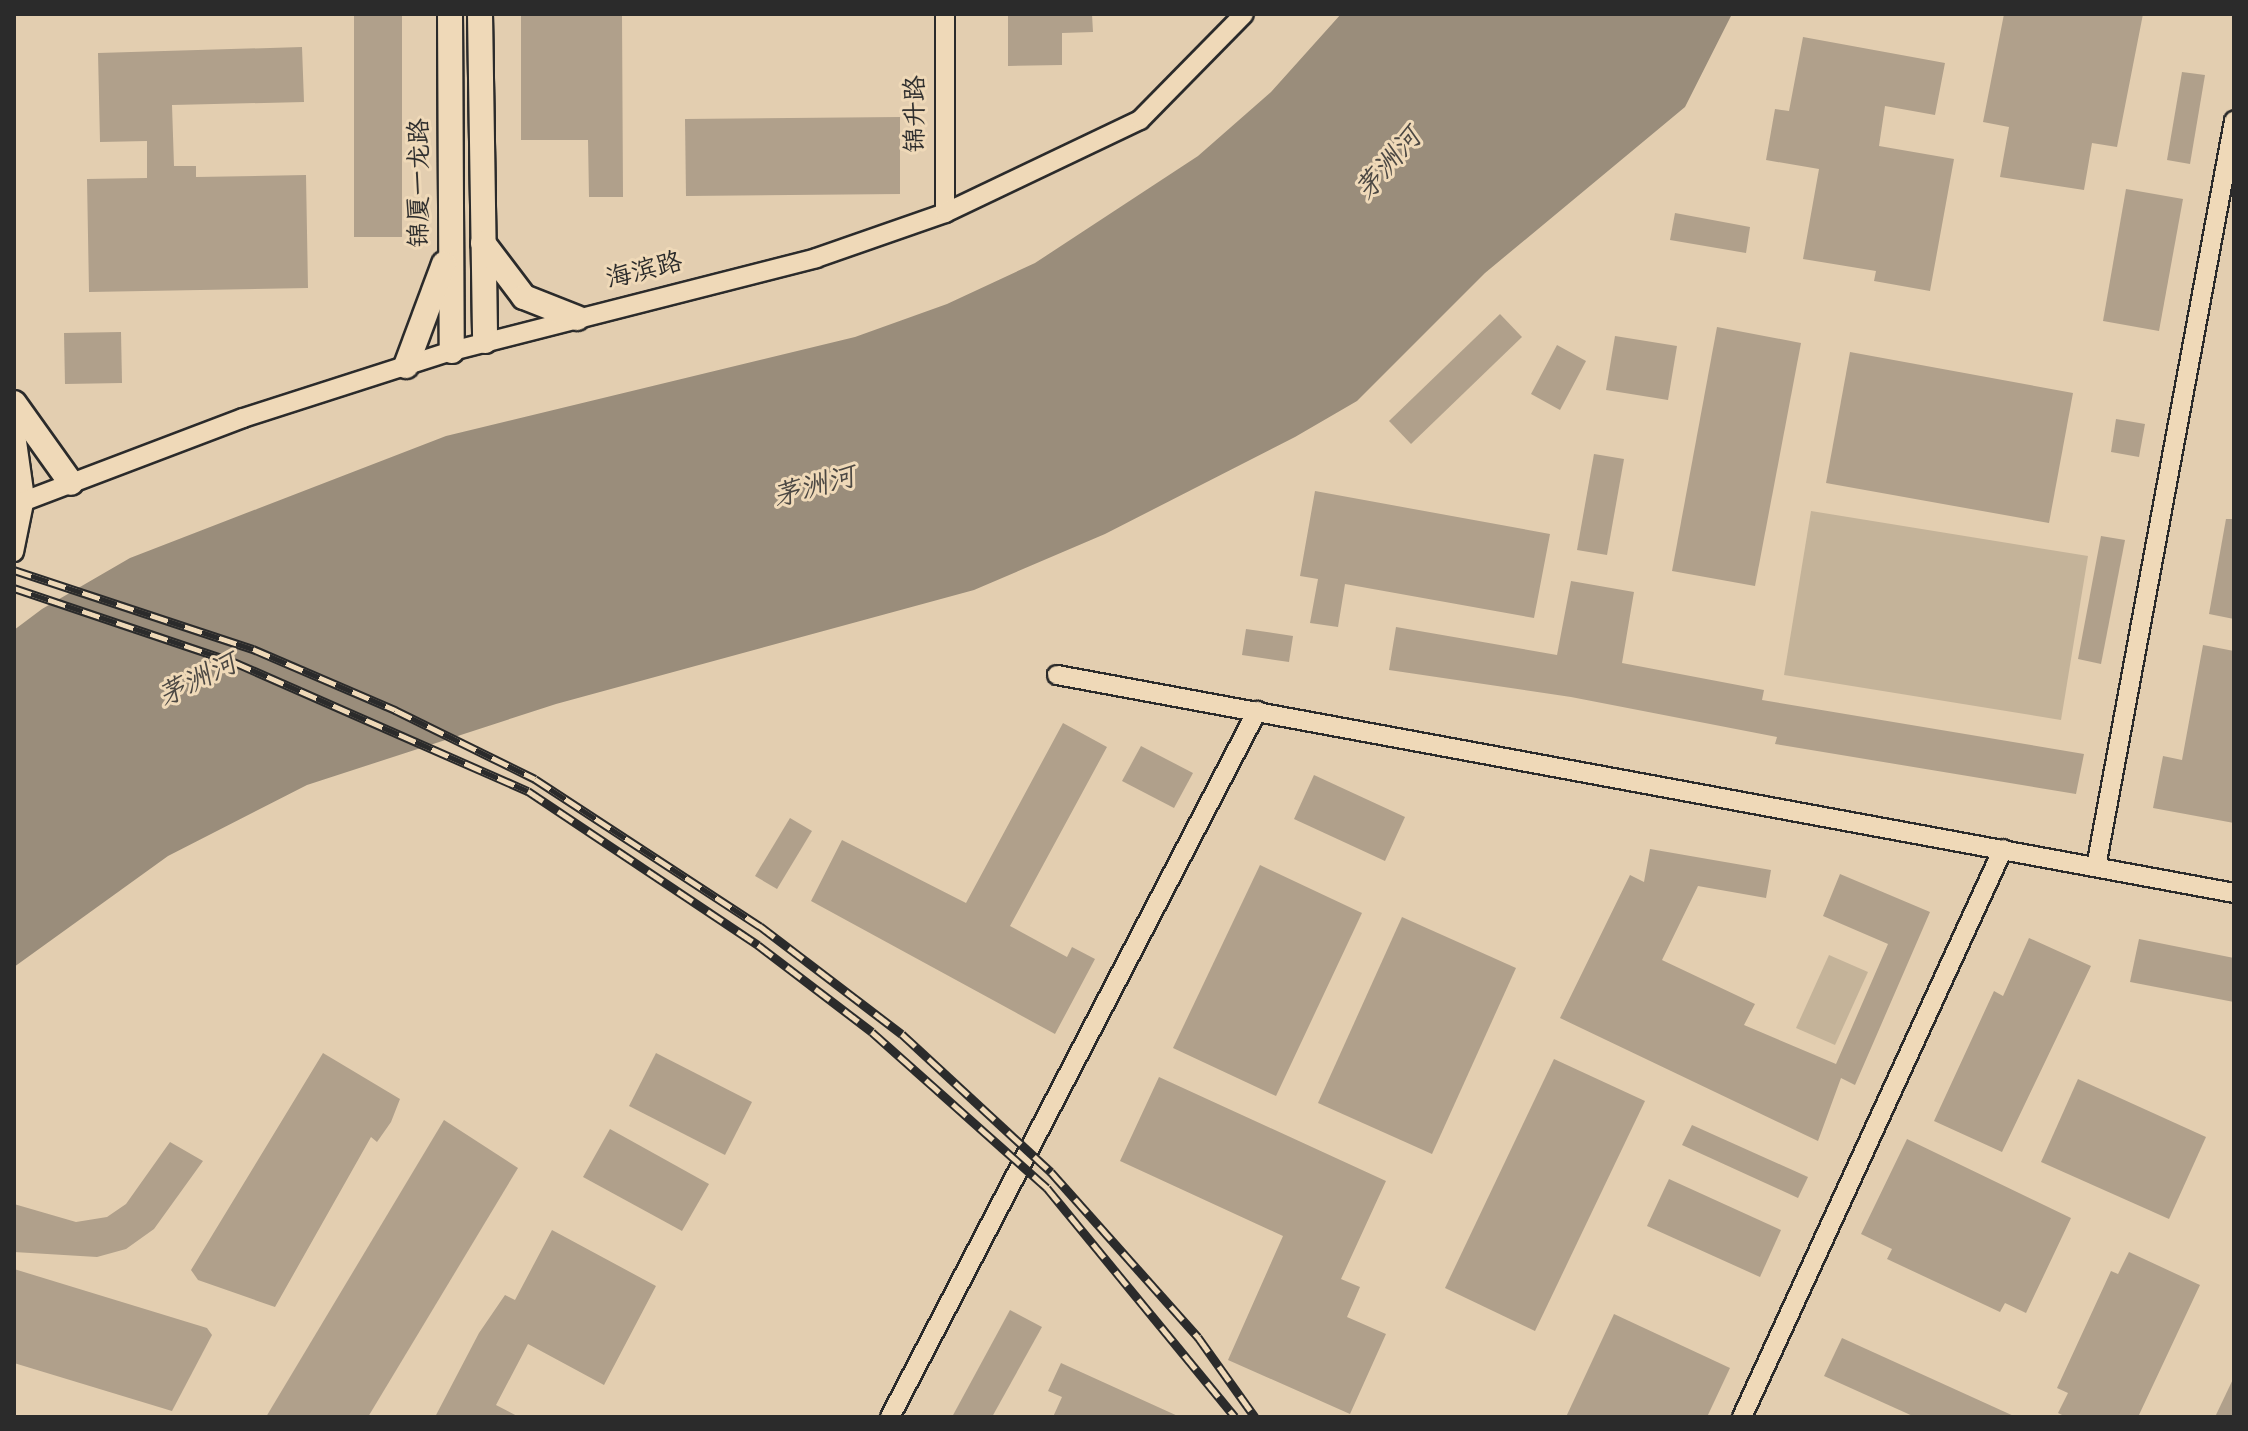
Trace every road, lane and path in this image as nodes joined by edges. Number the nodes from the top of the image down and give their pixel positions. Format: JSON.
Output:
{"nodes":[{"id":1,"x":450,"y":14,"type":"edge"},
{"id":2,"x":480,"y":14,"type":"edge"},
{"id":3,"x":945,"y":14,"type":"edge"},
{"id":4,"x":1244,"y":14,"type":"edge"},
{"id":5,"x":2234,"y":121,"type":"edge"},
{"id":6,"x":945,"y":213,"type":"junction"},
{"id":7,"x":451,"y":243,"type":"junction"},
{"id":8,"x":483,"y":243,"type":"junction"},
{"id":9,"x":577,"y":318,"type":"junction"},
{"id":10,"x":485,"y":341,"type":"junction"},
{"id":11,"x":452,"y":351,"type":"junction"},
{"id":12,"x":406,"y":366,"type":"junction"},
{"id":13,"x":14,"y":403,"type":"edge"},
{"id":14,"x":14,"y":420,"type":"edge"},
{"id":15,"x":71,"y":483,"type":"junction"},
{"id":16,"x":20,"y":502,"type":"edge"},
{"id":17,"x":14,"y":552,"type":"edge"},
{"id":18,"x":1057,"y":675,"type":"dead end"},
{"id":19,"x":1257,"y":711,"type":"junction"},
{"id":20,"x":2003,"y":849,"type":"junction"},
{"id":21,"x":2096,"y":867,"type":"junction"},
{"id":22,"x":2234,"y":893,"type":"edge"},
{"id":23,"x":890,"y":1417,"type":"edge"},
{"id":24,"x":1742,"y":1417,"type":"edge"}],
"edges":[{"from":1,"to":7,"type":"street","name":"锦厦一龙路"},
{"from":2,"to":8,"type":"street"},
{"from":3,"to":6,"type":"street","name":"锦升路"},
{"from":4,"to":6,"type":"street","name":"海滨路"},
{"from":5,"to":21,"type":"street"},
{"from":6,"to":9,"type":"street","name":"海滨路"},
{"from":7,"to":11,"type":"street","name":"锦厦一龙路"},
{"from":7,"to":12,"type":"street"},
{"from":8,"to":9,"type":"street"},
{"from":8,"to":10,"type":"street"},
{"from":9,"to":10,"type":"street","name":"海滨路"},
{"from":10,"to":11,"type":"street","name":"海滨路"},
{"from":11,"to":12,"type":"street","name":"海滨路"},
{"from":12,"to":15,"type":"street","name":"海滨路"},
{"from":13,"to":15,"type":"street"},
{"from":14,"to":16,"type":"street"},
{"from":15,"to":16,"type":"street","name":"海滨路"},
{"from":16,"to":17,"type":"street"},
{"from":18,"to":19,"type":"street"},
{"from":19,"to":20,"type":"street"},
{"from":19,"to":23,"type":"street"},
{"from":20,"to":21,"type":"street"},
{"from":20,"to":24,"type":"street"},
{"from":21,"to":22,"type":"street"}]}
